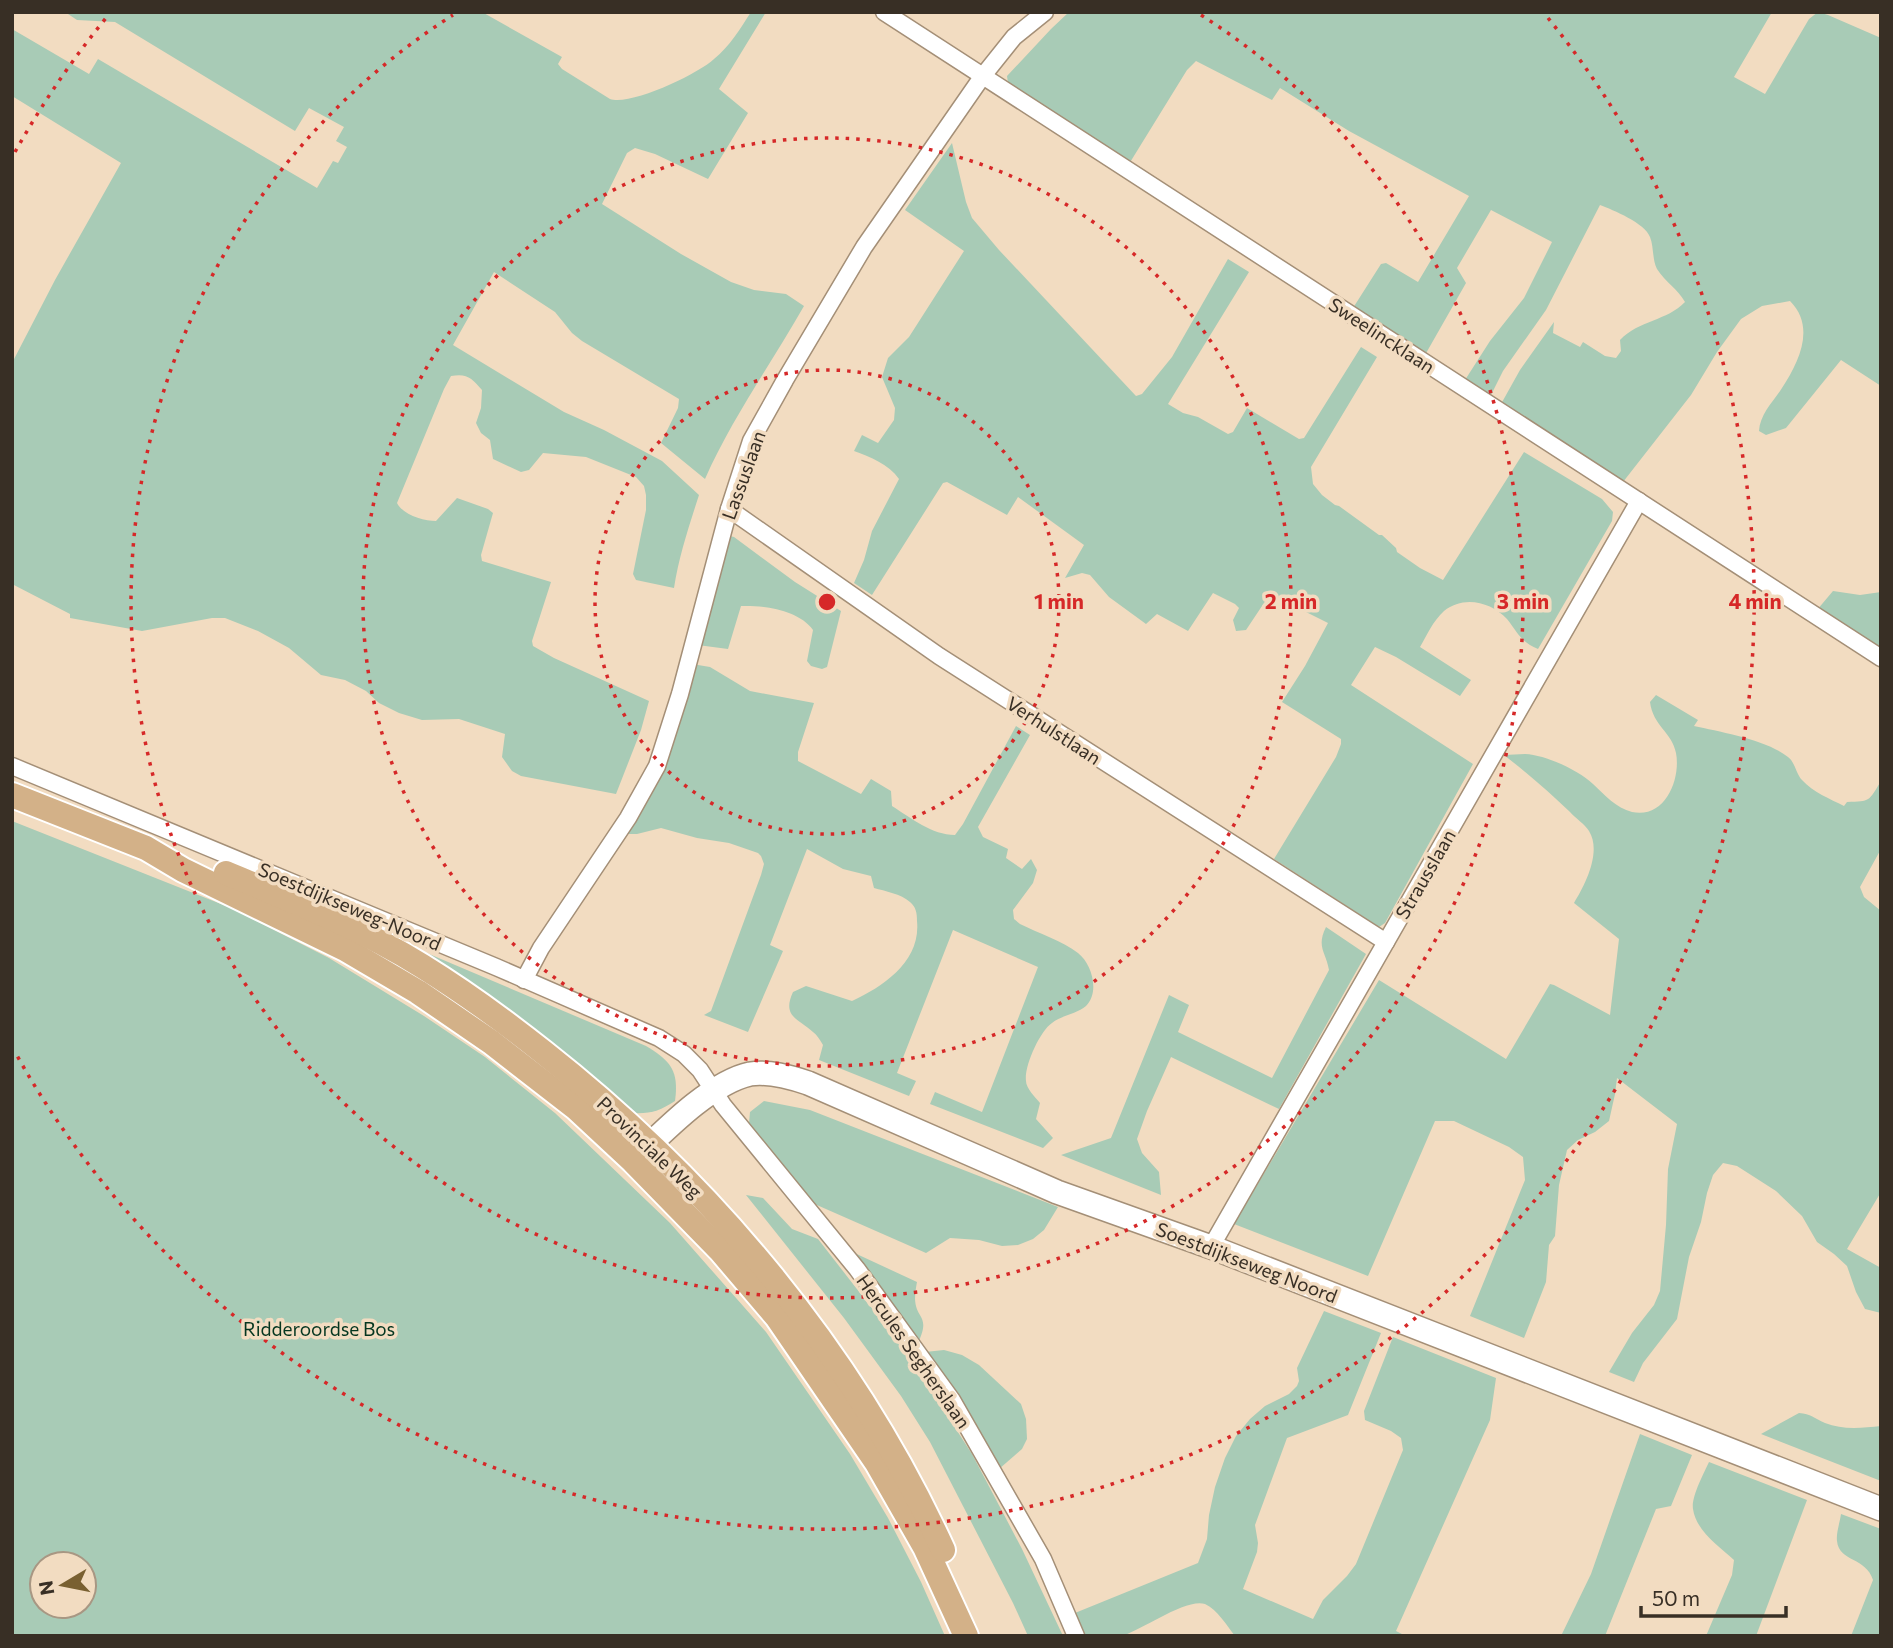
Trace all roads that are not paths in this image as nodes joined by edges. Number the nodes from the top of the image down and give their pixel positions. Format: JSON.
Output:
{"nodes":[{"id":1,"x":884,"y":12,"type":"edge"},
{"id":2,"x":1045,"y":12,"type":"edge"},
{"id":3,"x":982,"y":77,"type":"junction"},
{"id":4,"x":1639,"y":501,"type":"junction"},
{"id":5,"x":729,"y":509,"type":"junction"},
{"id":6,"x":1881,"y":658,"type":"edge"},
{"id":7,"x":12,"y":766,"type":"edge"},
{"id":8,"x":12,"y":795,"type":"edge"},
{"id":9,"x":146,"y":848,"type":"junction"},
{"id":10,"x":1386,"y":942,"type":"junction"},
{"id":11,"x":524,"y":980,"type":"junction"},
{"id":12,"x":684,"y":1054,"type":"joint"},
{"id":13,"x":713,"y":1091,"type":"junction"},
{"id":14,"x":651,"y":1144,"type":"junction"},
{"id":15,"x":633,"y":1161,"type":"junction"},
{"id":16,"x":1210,"y":1247,"type":"junction"},
{"id":17,"x":1881,"y":1509,"type":"edge"},
{"id":18,"x":965,"y":1636,"type":"edge"},
{"id":19,"x":976,"y":1636,"type":"edge"},
{"id":20,"x":1076,"y":1636,"type":"edge"}],
"edges":[{"from":1,"to":3,"type":"street","name":"Sweelincklaan"},
{"from":2,"to":3,"type":"street","name":"Lassuslaan"},
{"from":3,"to":4,"type":"street","name":"Sweelincklaan"},
{"from":3,"to":5,"type":"street","name":"Lassuslaan"},
{"from":4,"to":6,"type":"street","name":"Sweelincklaan"},
{"from":4,"to":10,"type":"street","name":"Strausslaan"},
{"from":5,"to":10,"type":"street","name":"Verhulstlaan"},
{"from":5,"to":11,"type":"street","name":"Lassuslaan"},
{"from":7,"to":11,"type":"street","name":"Soestdijkseweg-Noord"},
{"from":8,"to":9,"type":"main road","name":"Provinciale Weg"},
{"from":9,"to":14,"type":"main road","name":"Provinciale Weg"},
{"from":9,"to":15,"type":"main road","name":"Provinciale Weg"},
{"from":10,"to":16,"type":"street","name":"Strausslaan"},
{"from":11,"to":12,"type":"street","name":"Soestdijkseweg-Noord"},
{"from":12,"to":13,"type":"street","name":"Hercules Segherslaan"},
{"from":13,"to":14,"type":"main road","name":"Soestdijkseweg Noord"},
{"from":13,"to":16,"type":"main road","name":"Soestdijkseweg Noord"},
{"from":13,"to":20,"type":"street","name":"Hercules Segherslaan"},
{"from":14,"to":15,"type":"main road","name":"Soestdijkseweg Noord"},
{"from":14,"to":19,"type":"main road","name":"Provinciale Weg"},
{"from":15,"to":18,"type":"main road","name":"Provinciale Weg"},
{"from":16,"to":17,"type":"main road","name":"Soestdijkseweg Noord"}]}
